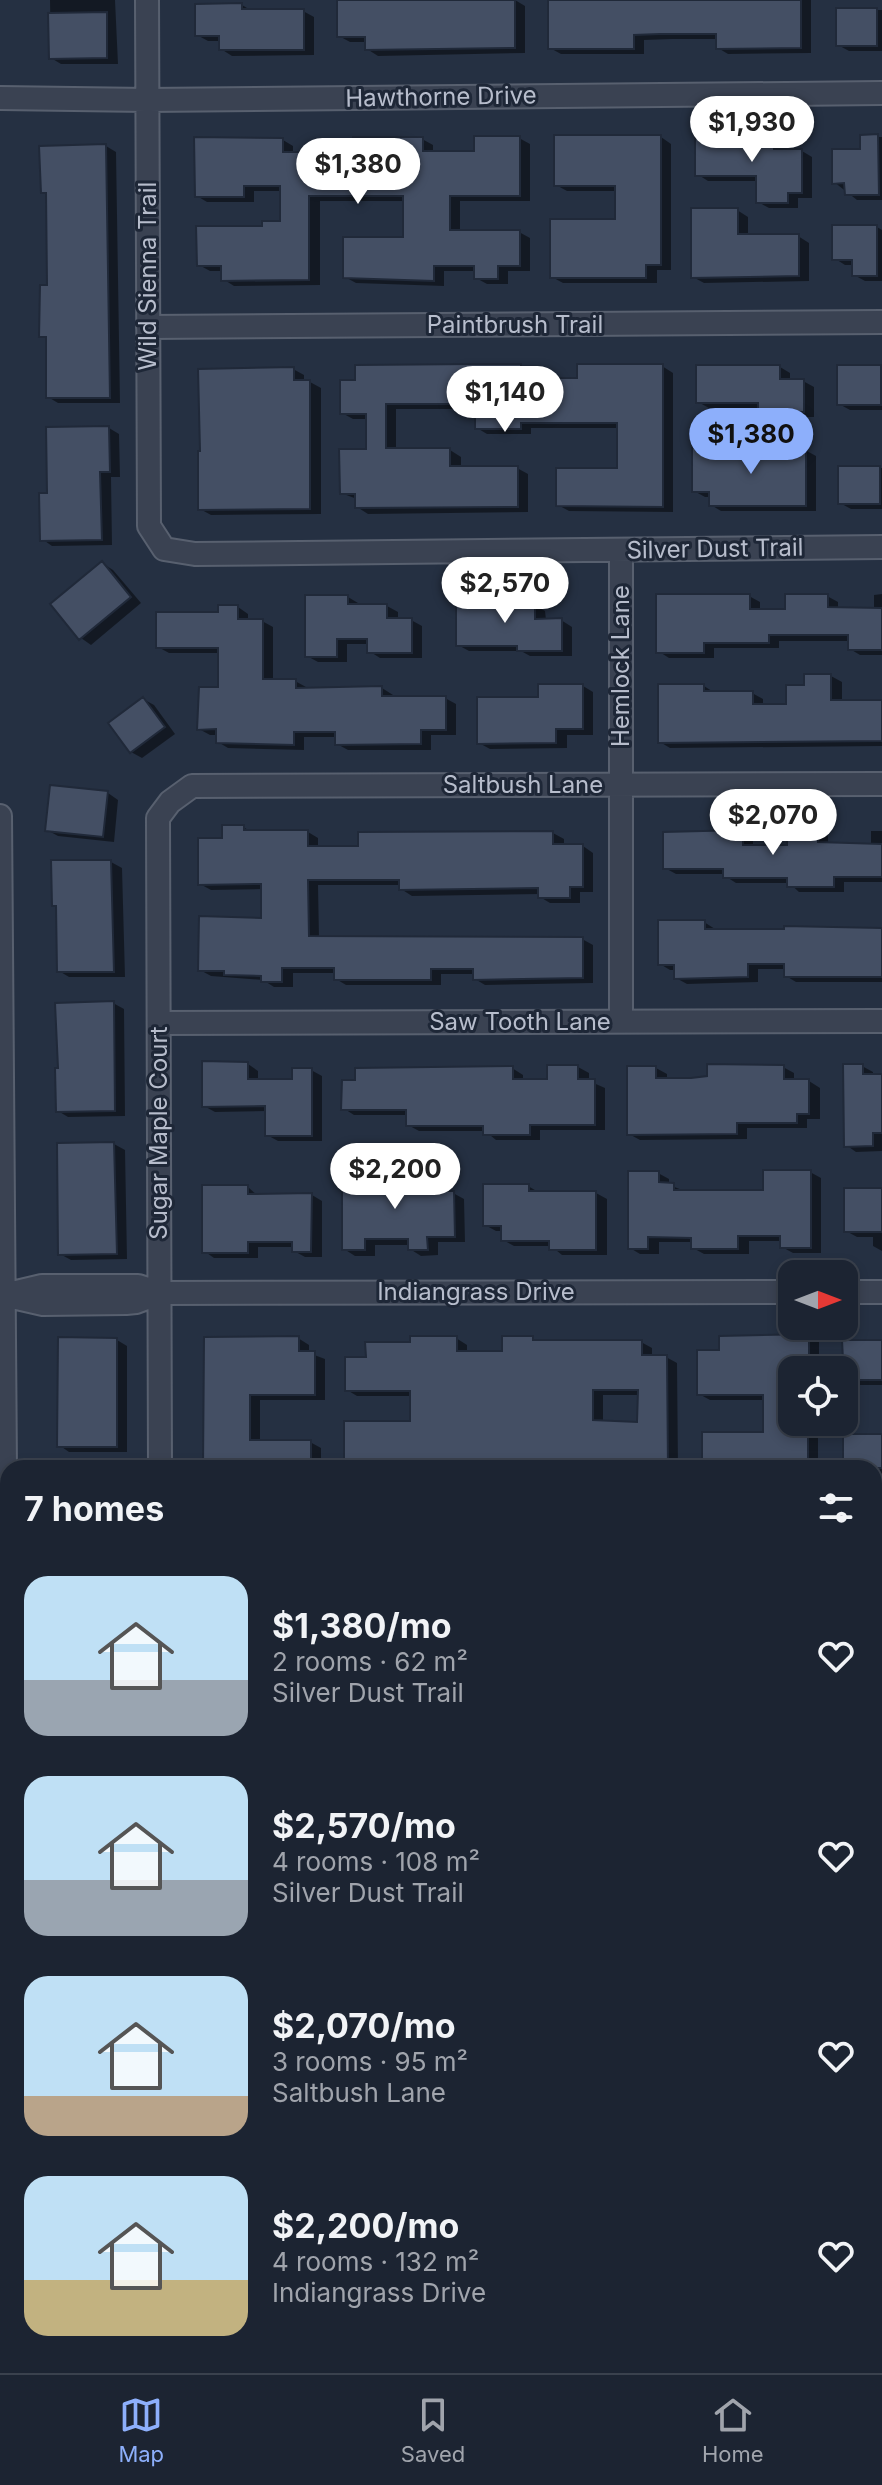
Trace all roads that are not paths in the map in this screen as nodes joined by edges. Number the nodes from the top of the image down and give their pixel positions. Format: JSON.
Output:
{"nodes":[{"id":1,"x":147,"y":0,"type":"edge"},
{"id":2,"x":882,"y":93,"type":"edge"},
{"id":3,"x":0,"y":98,"type":"edge"},
{"id":4,"x":147,"y":100,"type":"junction"},
{"id":5,"x":882,"y":322,"type":"edge"},
{"id":6,"x":148,"y":327,"type":"junction"},
{"id":7,"x":882,"y":547,"type":"edge"},
{"id":8,"x":164,"y":549,"type":"joint"},
{"id":9,"x":621,"y":550,"type":"junction"},
{"id":10,"x":621,"y":784,"type":"junction"},
{"id":11,"x":882,"y":784,"type":"edge"},
{"id":12,"x":170,"y":802,"type":"joint"},
{"id":13,"x":0,"y":816,"type":"edge"},
{"id":14,"x":621,"y":1021,"type":"junction"},
{"id":15,"x":882,"y":1021,"type":"edge"},
{"id":16,"x":159,"y":1023,"type":"junction"},
{"id":17,"x":778,"y":1292,"type":"edge"},
{"id":18,"x":858,"y":1292,"type":"edge"},
{"id":19,"x":882,"y":1292,"type":"edge"},
{"id":20,"x":160,"y":1293,"type":"junction"},
{"id":21,"x":4,"y":1295,"type":"junction"},
{"id":22,"x":5,"y":1460,"type":"edge"},
{"id":23,"x":160,"y":1460,"type":"edge"}],
"edges":[{"from":1,"to":4,"type":"street","name":"Wild Sienna Trail"},
{"from":2,"to":4,"type":"street","name":"Hawthorne Drive"},
{"from":3,"to":4,"type":"street","name":"Hawthorne Drive"},
{"from":4,"to":6,"type":"street","name":"Wild Sienna Trail"},
{"from":5,"to":6,"type":"street","name":"Paintbrush Trail"},
{"from":6,"to":8,"type":"street","name":"Wild Sienna Trail"},
{"from":7,"to":9,"type":"street","name":"Silver Dust Trail"},
{"from":8,"to":9,"type":"street","name":"Silver Dust Trail"},
{"from":9,"to":10,"type":"street","name":"Hemlock Lane"},
{"from":10,"to":11,"type":"street","name":"Saltbush Lane"},
{"from":10,"to":12,"type":"street","name":"Saltbush Lane"},
{"from":10,"to":14,"type":"street","name":"Hemlock Lane"},
{"from":12,"to":16,"type":"street","name":"Sugar Maple Court"},
{"from":13,"to":21,"type":"street"},
{"from":14,"to":15,"type":"street","name":"Saw Tooth Lane"},
{"from":14,"to":16,"type":"street","name":"Saw Tooth Lane"},
{"from":16,"to":20,"type":"street","name":"Sugar Maple Court"},
{"from":17,"to":20,"type":"street","name":"Indiangrass Drive"},
{"from":18,"to":19,"type":"street"},
{"from":20,"to":21,"type":"street","name":"Indiangrass Drive"},
{"from":20,"to":23,"type":"street","name":"Sugar Maple Court"},
{"from":21,"to":22,"type":"street"}]}
